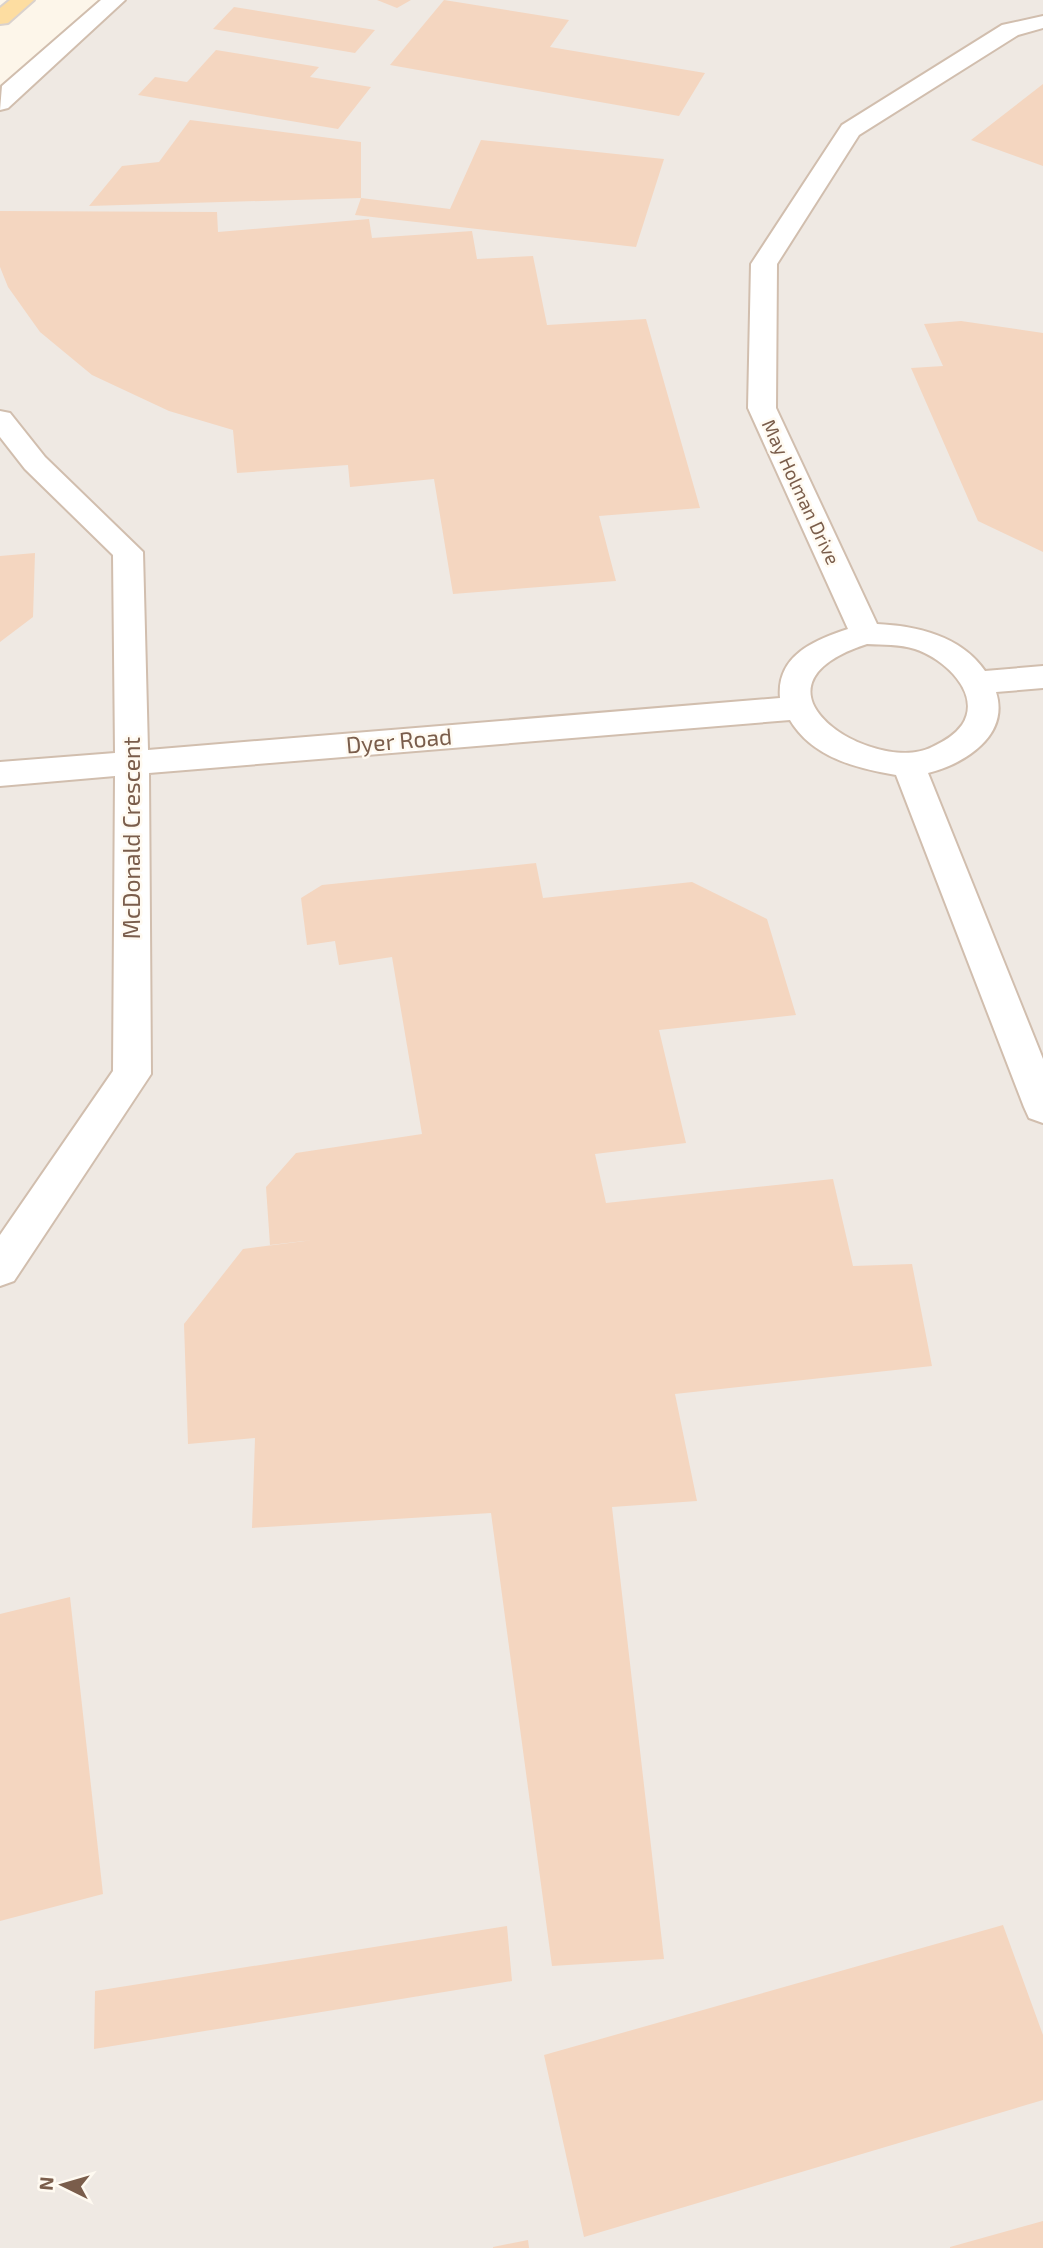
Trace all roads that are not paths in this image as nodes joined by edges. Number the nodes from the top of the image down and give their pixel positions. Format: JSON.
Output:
{"nodes":[{"id":1,"x":23,"y":0,"type":"edge"},
{"id":2,"x":114,"y":0,"type":"edge"},
{"id":3,"x":0,"y":18,"type":"edge"},
{"id":4,"x":1043,"y":22,"type":"edge"},
{"id":5,"x":0,"y":103,"type":"edge"},
{"id":6,"x":0,"y":419,"type":"edge"},
{"id":7,"x":866,"y":634,"type":"junction"},
{"id":8,"x":1043,"y":677,"type":"edge"},
{"id":9,"x":978,"y":683,"type":"junction"},
{"id":10,"x":797,"y":708,"type":"junction"},
{"id":11,"x":132,"y":763,"type":"junction"},
{"id":12,"x":908,"y":764,"type":"junction"},
{"id":13,"x":0,"y":775,"type":"edge"},
{"id":14,"x":1043,"y":1107,"type":"edge"},
{"id":15,"x":0,"y":1268,"type":"edge"}],
"edges":[{"from":1,"to":3,"type":"main road"},
{"from":2,"to":5,"type":"street"},
{"from":4,"to":7,"type":"street","name":"May Holman Drive"},
{"from":6,"to":11,"type":"street","name":"McDonald Crescent"},
{"from":7,"to":9,"type":"street"},
{"from":7,"to":10,"type":"street"},
{"from":8,"to":9,"type":"street"},
{"from":9,"to":12,"type":"street"},
{"from":10,"to":11,"type":"street","name":"Dyer Road"},
{"from":10,"to":12,"type":"street"},
{"from":11,"to":13,"type":"street","name":"Dyer Road"},
{"from":11,"to":15,"type":"street","name":"McDonald Crescent"},
{"from":12,"to":14,"type":"street"}]}
